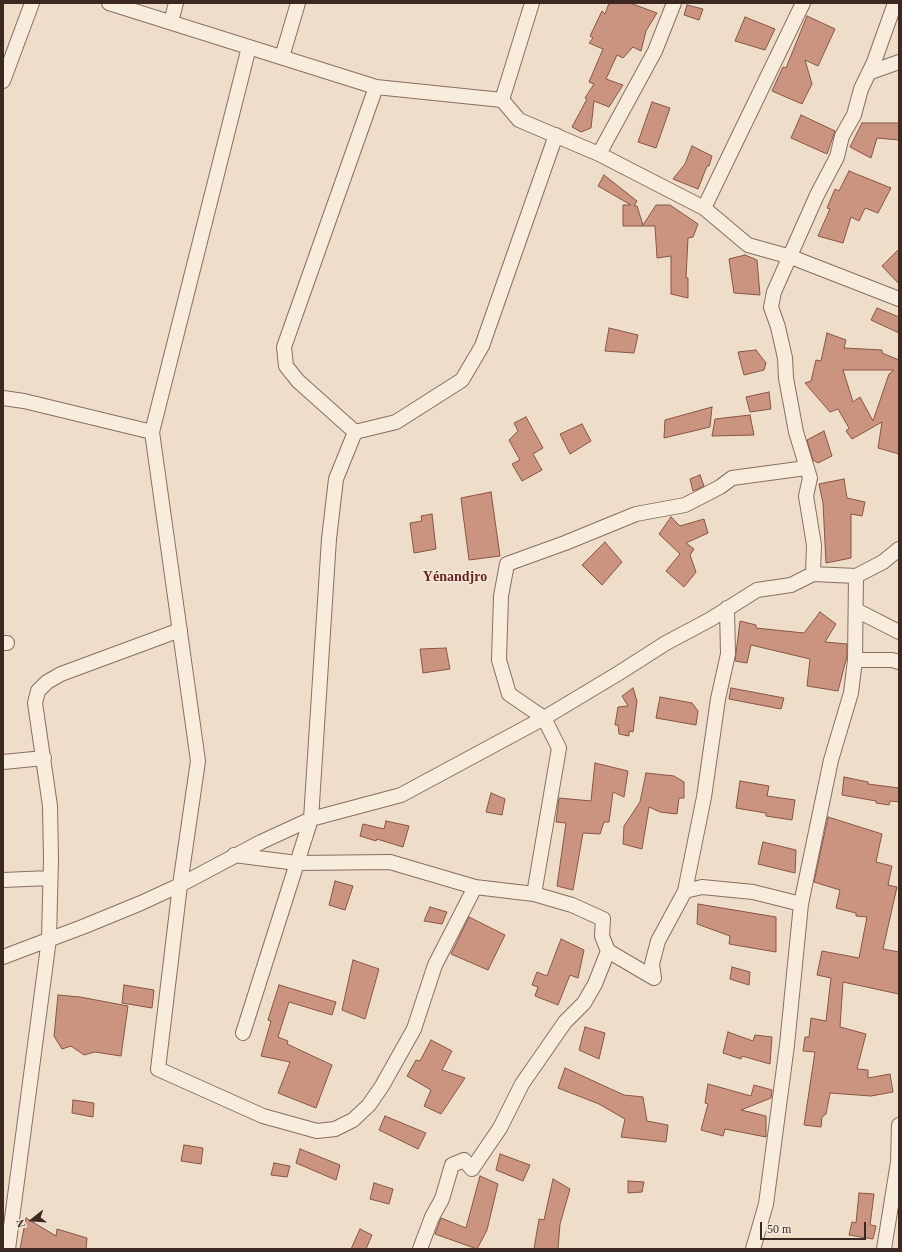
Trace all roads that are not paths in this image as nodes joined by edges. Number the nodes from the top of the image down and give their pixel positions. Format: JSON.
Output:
{"nodes":[{"id":1,"x":32,"y":3,"type":"edge"},
{"id":2,"x":110,"y":3,"type":"edge"},
{"id":3,"x":176,"y":3,"type":"edge"},
{"id":4,"x":298,"y":3,"type":"edge"},
{"id":5,"x":532,"y":3,"type":"edge"},
{"id":6,"x":674,"y":3,"type":"edge"},
{"id":7,"x":803,"y":3,"type":"edge"},
{"id":8,"x":895,"y":3,"type":"edge"},
{"id":9,"x":171,"y":22,"type":"junction"},
{"id":10,"x":249,"y":47,"type":"junction"},
{"id":11,"x":282,"y":57,"type":"junction"},
{"id":12,"x":7,"y":62,"type":"edge"},
{"id":13,"x":899,"y":62,"type":"edge"},
{"id":14,"x":871,"y":72,"type":"junction"},
{"id":15,"x":3,"y":81,"type":"edge"},
{"id":16,"x":376,"y":87,"type":"junction"},
{"id":17,"x":502,"y":100,"type":"junction"},
{"id":18,"x":556,"y":135,"type":"junction"},
{"id":19,"x":599,"y":154,"type":"junction"},
{"id":20,"x":704,"y":208,"type":"junction"},
{"id":21,"x":791,"y":257,"type":"junction"},
{"id":22,"x":899,"y":300,"type":"edge"},
{"id":23,"x":3,"y":398,"type":"edge"},
{"id":24,"x":152,"y":432,"type":"junction"},
{"id":25,"x":355,"y":432,"type":"junction"},
{"id":26,"x":806,"y":468,"type":"junction"},
{"id":27,"x":899,"y":549,"type":"edge"},
{"id":28,"x":813,"y":574,"type":"junction"},
{"id":29,"x":856,"y":576,"type":"junction"},
{"id":30,"x":727,"y":608,"type":"junction"},
{"id":31,"x":856,"y":610,"type":"junction"},
{"id":32,"x":180,"y":630,"type":"junction"},
{"id":33,"x":899,"y":632,"type":"edge"},
{"id":34,"x":856,"y":660,"type":"junction"},
{"id":35,"x":899,"y":662,"type":"edge"},
{"id":36,"x":544,"y":718,"type":"junction"},
{"id":37,"x":44,"y":758,"type":"junction"},
{"id":38,"x":3,"y":762,"type":"edge"},
{"id":39,"x":311,"y":819,"type":"junction"},
{"id":40,"x":234,"y":855,"type":"junction"},
{"id":41,"x":297,"y":863,"type":"junction"},
{"id":42,"x":50,"y":878,"type":"junction"},
{"id":43,"x":3,"y":880,"type":"edge"},
{"id":44,"x":180,"y":885,"type":"junction"},
{"id":45,"x":475,"y":887,"type":"junction"},
{"id":46,"x":686,"y":890,"type":"junction"},
{"id":47,"x":534,"y":894,"type":"junction"},
{"id":48,"x":801,"y":904,"type":"junction"},
{"id":49,"x":49,"y":939,"type":"junction"},
{"id":50,"x":608,"y":951,"type":"junction"},
{"id":51,"x":3,"y":957,"type":"edge"},
{"id":52,"x":242,"y":1033,"type":"dead end"},
{"id":53,"x":899,"y":1125,"type":"edge"},
{"id":54,"x":8,"y":1249,"type":"edge"},
{"id":55,"x":420,"y":1249,"type":"edge"},
{"id":56,"x":753,"y":1249,"type":"edge"},
{"id":57,"x":884,"y":1249,"type":"edge"}],
"edges":[{"from":1,"to":12,"type":"street"},
{"from":2,"to":9,"type":"street"},
{"from":3,"to":9,"type":"street"},
{"from":4,"to":11,"type":"street"},
{"from":5,"to":17,"type":"street"},
{"from":6,"to":19,"type":"street"},
{"from":7,"to":20,"type":"street"},
{"from":8,"to":14,"type":"street"},
{"from":9,"to":10,"type":"street"},
{"from":10,"to":11,"type":"street"},
{"from":10,"to":24,"type":"street"},
{"from":11,"to":16,"type":"street"},
{"from":12,"to":15,"type":"street"},
{"from":13,"to":14,"type":"street"},
{"from":14,"to":21,"type":"street"},
{"from":16,"to":17,"type":"street"},
{"from":16,"to":25,"type":"street"},
{"from":17,"to":18,"type":"street"},
{"from":18,"to":19,"type":"street"},
{"from":18,"to":25,"type":"street"},
{"from":19,"to":20,"type":"street"},
{"from":20,"to":21,"type":"street"},
{"from":21,"to":22,"type":"street"},
{"from":21,"to":26,"type":"street"},
{"from":23,"to":24,"type":"street"},
{"from":24,"to":32,"type":"street"},
{"from":25,"to":39,"type":"street"},
{"from":26,"to":28,"type":"street"},
{"from":26,"to":36,"type":"street"},
{"from":27,"to":29,"type":"street"},
{"from":28,"to":29,"type":"street"},
{"from":28,"to":30,"type":"street"},
{"from":29,"to":31,"type":"street"},
{"from":30,"to":36,"type":"street"},
{"from":30,"to":46,"type":"street"},
{"from":31,"to":33,"type":"street"},
{"from":31,"to":34,"type":"street"},
{"from":32,"to":37,"type":"street"},
{"from":32,"to":44,"type":"street"},
{"from":34,"to":35,"type":"street"},
{"from":34,"to":48,"type":"street"},
{"from":36,"to":39,"type":"street"},
{"from":36,"to":47,"type":"street"},
{"from":37,"to":38,"type":"street"},
{"from":37,"to":42,"type":"street"},
{"from":39,"to":40,"type":"street"},
{"from":39,"to":41,"type":"street"},
{"from":40,"to":41,"type":"street"},
{"from":40,"to":44,"type":"street"},
{"from":41,"to":45,"type":"street"},
{"from":41,"to":52,"type":"street"},
{"from":42,"to":43,"type":"street"},
{"from":42,"to":49,"type":"street"},
{"from":44,"to":45,"type":"street"},
{"from":44,"to":49,"type":"street"},
{"from":45,"to":47,"type":"street"},
{"from":46,"to":48,"type":"street"},
{"from":46,"to":50,"type":"street"},
{"from":47,"to":50,"type":"street"},
{"from":48,"to":56,"type":"street"},
{"from":49,"to":51,"type":"street"},
{"from":49,"to":54,"type":"street"},
{"from":50,"to":55,"type":"street"},
{"from":53,"to":57,"type":"street"}]}
